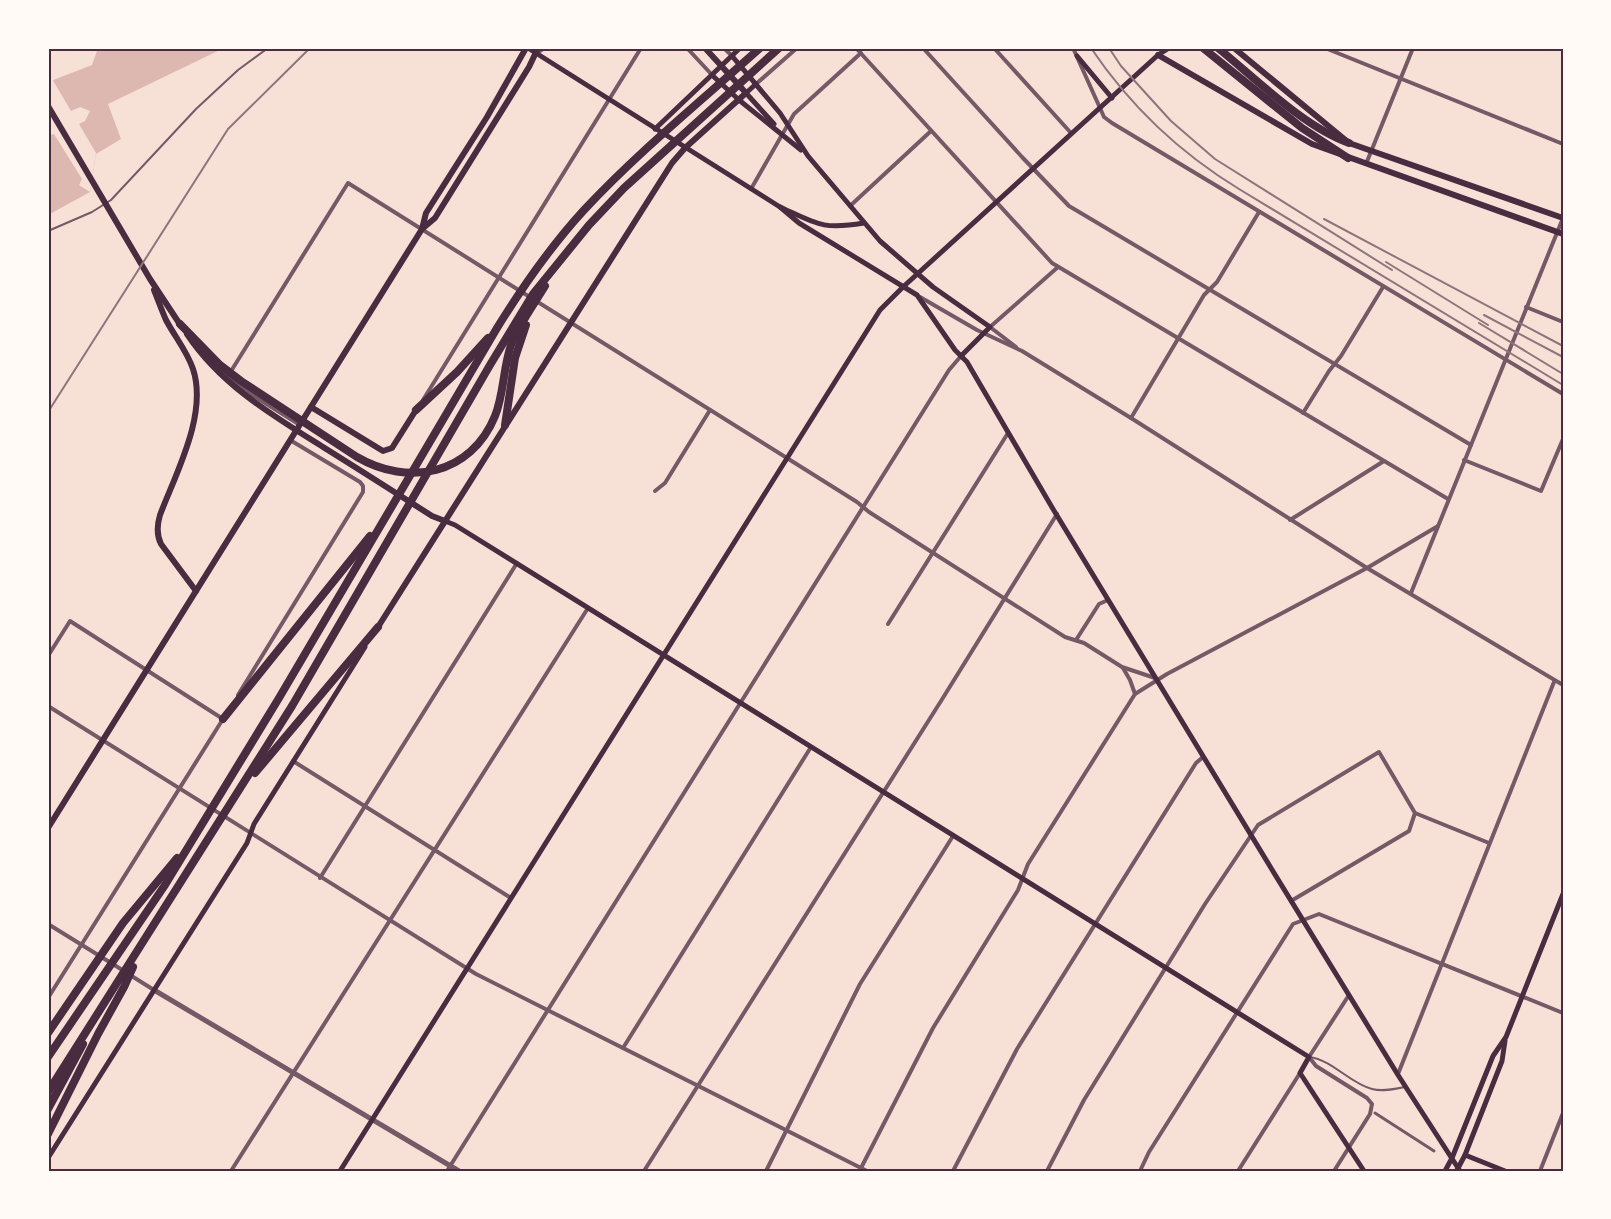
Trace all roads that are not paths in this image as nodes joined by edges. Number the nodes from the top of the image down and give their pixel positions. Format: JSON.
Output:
{"nodes":[{"id":1,"x":268,"y":48,"type":"edge"},
{"id":2,"x":527,"y":48,"type":"edge"},
{"id":3,"x":544,"y":48,"type":"edge"},
{"id":4,"x":641,"y":48,"type":"edge"},
{"id":5,"x":687,"y":48,"type":"edge"},
{"id":6,"x":705,"y":48,"type":"edge"},
{"id":7,"x":724,"y":48,"type":"edge"},
{"id":8,"x":740,"y":48,"type":"edge"},
{"id":9,"x":760,"y":48,"type":"edge"},
{"id":10,"x":779,"y":48,"type":"edge"},
{"id":11,"x":797,"y":48,"type":"edge"},
{"id":12,"x":856,"y":48,"type":"edge"},
{"id":13,"x":923,"y":48,"type":"edge"},
{"id":14,"x":994,"y":48,"type":"edge"},
{"id":15,"x":1073,"y":48,"type":"edge"},
{"id":16,"x":1161,"y":48,"type":"edge"},
{"id":17,"x":1169,"y":48,"type":"edge"},
{"id":18,"x":1203,"y":48,"type":"edge"},
{"id":19,"x":1218,"y":48,"type":"edge"},
{"id":20,"x":1234,"y":48,"type":"edge"},
{"id":21,"x":1325,"y":48,"type":"edge"},
{"id":22,"x":1413,"y":48,"type":"edge"},
{"id":23,"x":537,"y":51,"type":"edge"},
{"id":24,"x":861,"y":53,"type":"junction"},
{"id":25,"x":1158,"y":55,"type":"junction"},
{"id":26,"x":732,"y":56,"type":"junction"},
{"id":27,"x":1077,"y":56,"type":"junction"},
{"id":28,"x":721,"y":67,"type":"junction"},
{"id":29,"x":713,"y":76,"type":"junction"},
{"id":30,"x":1400,"y":78,"type":"junction"},
{"id":31,"x":756,"y":84,"type":"junction"},
{"id":32,"x":746,"y":93,"type":"junction"},
{"id":33,"x":1112,"y":98,"type":"junction"},
{"id":34,"x":609,"y":100,"type":"junction"},
{"id":35,"x":739,"y":100,"type":"junction"},
{"id":36,"x":48,"y":105,"type":"edge"},
{"id":37,"x":1100,"y":108,"type":"junction"},
{"id":38,"x":788,"y":126,"type":"junction"},
{"id":39,"x":655,"y":129,"type":"junction"},
{"id":40,"x":932,"y":131,"type":"junction"},
{"id":41,"x":1071,"y":133,"type":"junction"},
{"id":42,"x":783,"y":135,"type":"junction"},
{"id":43,"x":1349,"y":143,"type":"junction"},
{"id":44,"x":1563,"y":144,"type":"edge"},
{"id":45,"x":685,"y":148,"type":"junction"},
{"id":46,"x":1372,"y":151,"type":"junction"},
{"id":47,"x":807,"y":156,"type":"junction"},
{"id":48,"x":1348,"y":158,"type":"junction"},
{"id":49,"x":1366,"y":164,"type":"junction"},
{"id":50,"x":1033,"y":169,"type":"junction"},
{"id":51,"x":751,"y":189,"type":"junction"},
{"id":52,"x":996,"y":203,"type":"junction"},
{"id":53,"x":850,"y":206,"type":"junction"},
{"id":54,"x":780,"y":207,"type":"junction"},
{"id":55,"x":1259,"y":212,"type":"junction"},
{"id":56,"x":1563,"y":218,"type":"edge"},
{"id":57,"x":864,"y":223,"type":"junction"},
{"id":58,"x":422,"y":230,"type":"junction"},
{"id":59,"x":48,"y":231,"type":"edge"},
{"id":60,"x":1560,"y":233,"type":"edge"},
{"id":61,"x":1058,"y":267,"type":"junction"},
{"id":62,"x":918,"y":274,"type":"junction"},
{"id":63,"x":498,"y":277,"type":"junction"},
{"id":64,"x":150,"y":279,"type":"junction"},
{"id":65,"x":545,"y":281,"type":"junction"},
{"id":66,"x":903,"y":287,"type":"junction"},
{"id":67,"x":1383,"y":287,"type":"junction"},
{"id":68,"x":1210,"y":289,"type":"junction"},
{"id":69,"x":917,"y":295,"type":"junction"},
{"id":70,"x":1526,"y":308,"type":"junction"},
{"id":71,"x":522,"y":322,"type":"junction"},
{"id":72,"x":1563,"y":322,"type":"edge"},
{"id":73,"x":571,"y":323,"type":"junction"},
{"id":74,"x":180,"y":324,"type":"junction"},
{"id":75,"x":990,"y":327,"type":"junction"},
{"id":76,"x":497,"y":328,"type":"junction"},
{"id":77,"x":983,"y":334,"type":"junction"},
{"id":78,"x":1178,"y":338,"type":"junction"},
{"id":79,"x":1022,"y":351,"type":"junction"},
{"id":80,"x":961,"y":356,"type":"junction"},
{"id":81,"x":1505,"y":360,"type":"junction"},
{"id":82,"x":1334,"y":363,"type":"junction"},
{"id":83,"x":1563,"y":394,"type":"edge"},
{"id":84,"x":311,"y":407,"type":"junction"},
{"id":85,"x":710,"y":410,"type":"junction"},
{"id":86,"x":416,"y":411,"type":"junction"},
{"id":87,"x":1303,"y":413,"type":"junction"},
{"id":88,"x":1131,"y":418,"type":"junction"},
{"id":89,"x":300,"y":425,"type":"junction"},
{"id":90,"x":505,"y":425,"type":"junction"},
{"id":91,"x":1008,"y":433,"type":"junction"},
{"id":92,"x":1563,"y":439,"type":"edge"},
{"id":93,"x":290,"y":440,"type":"junction"},
{"id":94,"x":1471,"y":445,"type":"junction"},
{"id":95,"x":788,"y":459,"type":"junction"},
{"id":96,"x":1464,"y":460,"type":"junction"},
{"id":97,"x":1384,"y":461,"type":"junction"},
{"id":98,"x":655,"y":491,"type":"dead end"},
{"id":99,"x":1448,"y":499,"type":"junction"},
{"id":100,"x":863,"y":507,"type":"junction"},
{"id":101,"x":388,"y":514,"type":"junction"},
{"id":102,"x":1057,"y":514,"type":"junction"},
{"id":103,"x":1290,"y":520,"type":"junction"},
{"id":104,"x":445,"y":521,"type":"junction"},
{"id":105,"x":1438,"y":526,"type":"junction"},
{"id":106,"x":933,"y":552,"type":"junction"},
{"id":107,"x":517,"y":563,"type":"junction"},
{"id":108,"x":1367,"y":568,"type":"junction"},
{"id":109,"x":196,"y":591,"type":"junction"},
{"id":110,"x":1411,"y":593,"type":"junction"},
{"id":111,"x":1004,"y":598,"type":"junction"},
{"id":112,"x":1108,"y":600,"type":"junction"},
{"id":113,"x":588,"y":608,"type":"junction"},
{"id":114,"x":888,"y":624,"type":"dead end"},
{"id":115,"x":378,"y":627,"type":"junction"},
{"id":116,"x":1076,"y":640,"type":"junction"},
{"id":117,"x":664,"y":655,"type":"junction"},
{"id":118,"x":48,"y":656,"type":"edge"},
{"id":119,"x":1122,"y":667,"type":"junction"},
{"id":120,"x":146,"y":669,"type":"junction"},
{"id":121,"x":1158,"y":680,"type":"junction"},
{"id":122,"x":1554,"y":682,"type":"junction"},
{"id":123,"x":1563,"y":686,"type":"edge"},
{"id":124,"x":1135,"y":694,"type":"junction"},
{"id":125,"x":741,"y":702,"type":"junction"},
{"id":126,"x":48,"y":706,"type":"edge"},
{"id":127,"x":223,"y":719,"type":"junction"},
{"id":128,"x":102,"y":740,"type":"junction"},
{"id":129,"x":812,"y":746,"type":"junction"},
{"id":130,"x":1204,"y":756,"type":"junction"},
{"id":131,"x":293,"y":761,"type":"junction"},
{"id":132,"x":179,"y":788,"type":"junction"},
{"id":133,"x":883,"y":791,"type":"junction"},
{"id":134,"x":236,"y":794,"type":"junction"},
{"id":135,"x":365,"y":806,"type":"junction"},
{"id":136,"x":1415,"y":813,"type":"junction"},
{"id":137,"x":48,"y":828,"type":"edge"},
{"id":138,"x":251,"y":834,"type":"junction"},
{"id":139,"x":954,"y":835,"type":"junction"},
{"id":140,"x":1251,"y":835,"type":"junction"},
{"id":141,"x":190,"y":843,"type":"junction"},
{"id":142,"x":1489,"y":843,"type":"junction"},
{"id":143,"x":435,"y":850,"type":"junction"},
{"id":144,"x":320,"y":878,"type":"junction"},
{"id":145,"x":1022,"y":878,"type":"junction"},
{"id":146,"x":1563,"y":894,"type":"edge"},
{"id":147,"x":512,"y":898,"type":"junction"},
{"id":148,"x":1291,"y":901,"type":"junction"},
{"id":149,"x":1302,"y":919,"type":"junction"},
{"id":150,"x":390,"y":921,"type":"junction"},
{"id":151,"x":48,"y":924,"type":"edge"},
{"id":152,"x":1095,"y":924,"type":"junction"},
{"id":153,"x":81,"y":944,"type":"junction"},
{"id":154,"x":1442,"y":964,"type":"junction"},
{"id":155,"x":1166,"y":968,"type":"junction"},
{"id":156,"x":467,"y":969,"type":"junction"},
{"id":157,"x":122,"y":985,"type":"junction"},
{"id":158,"x":154,"y":990,"type":"junction"},
{"id":159,"x":1349,"y":995,"type":"junction"},
{"id":160,"x":1522,"y":996,"type":"junction"},
{"id":161,"x":48,"y":998,"type":"edge"},
{"id":162,"x":100,"y":1011,"type":"junction"},
{"id":163,"x":548,"y":1011,"type":"junction"},
{"id":164,"x":1237,"y":1012,"type":"junction"},
{"id":165,"x":1563,"y":1013,"type":"edge"},
{"id":166,"x":48,"y":1033,"type":"edge"},
{"id":167,"x":1506,"y":1037,"type":"junction"},
{"id":168,"x":623,"y":1048,"type":"junction"},
{"id":169,"x":51,"y":1053,"type":"edge"},
{"id":170,"x":1309,"y":1057,"type":"junction"},
{"id":171,"x":1300,"y":1072,"type":"junction"},
{"id":172,"x":293,"y":1073,"type":"junction"},
{"id":173,"x":1398,"y":1075,"type":"junction"},
{"id":174,"x":698,"y":1086,"type":"junction"},
{"id":175,"x":1406,"y":1087,"type":"junction"},
{"id":176,"x":48,"y":1092,"type":"edge"},
{"id":177,"x":48,"y":1109,"type":"edge"},
{"id":178,"x":1373,"y":1112,"type":"junction"},
{"id":179,"x":1563,"y":1113,"type":"edge"},
{"id":180,"x":372,"y":1120,"type":"junction"},
{"id":181,"x":786,"y":1130,"type":"junction"},
{"id":182,"x":48,"y":1134,"type":"edge"},
{"id":183,"x":1349,"y":1147,"type":"junction"},
{"id":184,"x":1434,"y":1151,"type":"dead end"},
{"id":185,"x":1465,"y":1155,"type":"junction"},
{"id":186,"x":48,"y":1158,"type":"edge"},
{"id":187,"x":1452,"y":1158,"type":"junction"},
{"id":188,"x":448,"y":1168,"type":"edge"},
{"id":189,"x":861,"y":1168,"type":"junction"},
{"id":190,"x":1458,"y":1170,"type":"edge"},
{"id":191,"x":231,"y":1171,"type":"edge"},
{"id":192,"x":340,"y":1171,"type":"edge"},
{"id":193,"x":459,"y":1171,"type":"edge"},
{"id":194,"x":644,"y":1171,"type":"edge"},
{"id":195,"x":766,"y":1171,"type":"edge"},
{"id":196,"x":867,"y":1171,"type":"edge"},
{"id":197,"x":953,"y":1171,"type":"edge"},
{"id":198,"x":1047,"y":1171,"type":"edge"},
{"id":199,"x":1140,"y":1171,"type":"edge"},
{"id":200,"x":1238,"y":1171,"type":"edge"},
{"id":201,"x":1334,"y":1171,"type":"edge"},
{"id":202,"x":1364,"y":1171,"type":"edge"},
{"id":203,"x":1445,"y":1171,"type":"edge"},
{"id":204,"x":1506,"y":1171,"type":"edge"},
{"id":205,"x":1540,"y":1171,"type":"edge"}],
"edges":[{"from":1,"to":59,"type":"lane"},
{"from":2,"to":23,"type":"main road"},
{"from":2,"to":58,"type":"main road"},
{"from":3,"to":23,"type":"street"},
{"from":4,"to":34,"type":"street"},
{"from":5,"to":29,"type":"street"},
{"from":6,"to":28,"type":"main road"},
{"from":7,"to":26,"type":"street"},
{"from":8,"to":26,"type":"main road"},
{"from":9,"to":76,"type":"highway"},
{"from":10,"to":65,"type":"highway"},
{"from":11,"to":31,"type":"street"},
{"from":12,"to":24,"type":"street"},
{"from":13,"to":50,"type":"street"},
{"from":14,"to":41,"type":"street"},
{"from":15,"to":27,"type":"street"},
{"from":16,"to":25,"type":"main road"},
{"from":17,"to":25,"type":"main road"},
{"from":18,"to":48,"type":"highway"},
{"from":19,"to":43,"type":"highway"},
{"from":20,"to":43,"type":"main road"},
{"from":21,"to":30,"type":"street"},
{"from":22,"to":30,"type":"street"},
{"from":23,"to":34,"type":"main road"},
{"from":23,"to":58,"type":"main road"},
{"from":24,"to":38,"type":"street"},
{"from":24,"to":40,"type":"street"},
{"from":25,"to":33,"type":"main road"},
{"from":25,"to":48,"type":"main road"},
{"from":26,"to":28,"type":"main road"},
{"from":26,"to":31,"type":"main road"},
{"from":27,"to":33,"type":"main road"},
{"from":27,"to":37,"type":"street"},
{"from":28,"to":29,"type":"main road"},
{"from":28,"to":32,"type":"main road"},
{"from":29,"to":35,"type":"main road"},
{"from":29,"to":39,"type":"main road"},
{"from":30,"to":44,"type":"street"},
{"from":30,"to":46,"type":"street"},
{"from":31,"to":32,"type":"main road"},
{"from":31,"to":38,"type":"main road"},
{"from":32,"to":35,"type":"main road"},
{"from":32,"to":42,"type":"main road"},
{"from":33,"to":37,"type":"main road"},
{"from":34,"to":39,"type":"main road"},
{"from":34,"to":63,"type":"street"},
{"from":35,"to":42,"type":"main road"},
{"from":35,"to":45,"type":"main road"},
{"from":36,"to":64,"type":"main road"},
{"from":37,"to":41,"type":"main road"},
{"from":37,"to":55,"type":"street"},
{"from":38,"to":42,"type":"street"},
{"from":38,"to":47,"type":"main road"},
{"from":39,"to":45,"type":"main road"},
{"from":40,"to":52,"type":"street"},
{"from":40,"to":53,"type":"street"},
{"from":41,"to":50,"type":"main road"},
{"from":42,"to":47,"type":"main road"},
{"from":42,"to":51,"type":"street"},
{"from":43,"to":46,"type":"main road"},
{"from":45,"to":51,"type":"main road"},
{"from":45,"to":73,"type":"main road"},
{"from":46,"to":49,"type":"street"},
{"from":46,"to":56,"type":"main road"},
{"from":47,"to":53,"type":"main road"},
{"from":48,"to":49,"type":"main road"},
{"from":49,"to":60,"type":"main road"},
{"from":50,"to":52,"type":"main road"},
{"from":50,"to":68,"type":"street"},
{"from":51,"to":54,"type":"main road"},
{"from":52,"to":61,"type":"street"},
{"from":52,"to":62,"type":"main road"},
{"from":53,"to":57,"type":"main road"},
{"from":54,"to":57,"type":"main road"},
{"from":54,"to":66,"type":"main road"},
{"from":55,"to":67,"type":"street"},
{"from":55,"to":68,"type":"street"},
{"from":56,"to":60,"type":"street"},
{"from":57,"to":62,"type":"main road"},
{"from":58,"to":63,"type":"street"},
{"from":58,"to":84,"type":"main road"},
{"from":58,"to":89,"type":"street"},
{"from":60,"to":70,"type":"street"},
{"from":61,"to":75,"type":"street"},
{"from":61,"to":78,"type":"street"},
{"from":62,"to":66,"type":"main road"},
{"from":62,"to":75,"type":"main road"},
{"from":63,"to":73,"type":"street"},
{"from":63,"to":86,"type":"street"},
{"from":64,"to":74,"type":"main road"},
{"from":64,"to":109,"type":"main road"},
{"from":65,"to":71,"type":"highway"},
{"from":65,"to":71,"type":"highway"},
{"from":66,"to":69,"type":"main road"},
{"from":66,"to":95,"type":"main road"},
{"from":67,"to":81,"type":"street"},
{"from":67,"to":82,"type":"street"},
{"from":68,"to":78,"type":"street"},
{"from":68,"to":82,"type":"street"},
{"from":69,"to":77,"type":"street"},
{"from":69,"to":80,"type":"main road"},
{"from":70,"to":72,"type":"street"},
{"from":70,"to":81,"type":"street"},
{"from":71,"to":74,"type":"highway"},
{"from":71,"to":90,"type":"highway"},
{"from":71,"to":134,"type":"highway"},
{"from":73,"to":85,"type":"street"},
{"from":73,"to":90,"type":"main road"},
{"from":74,"to":104,"type":"main road"},
{"from":75,"to":77,"type":"main road"},
{"from":75,"to":79,"type":"street"},
{"from":76,"to":86,"type":"highway"},
{"from":76,"to":101,"type":"highway"},
{"from":77,"to":79,"type":"street"},
{"from":77,"to":80,"type":"main road"},
{"from":78,"to":87,"type":"street"},
{"from":78,"to":88,"type":"street"},
{"from":79,"to":88,"type":"street"},
{"from":80,"to":91,"type":"main road"},
{"from":80,"to":100,"type":"street"},
{"from":81,"to":83,"type":"street"},
{"from":81,"to":94,"type":"street"},
{"from":82,"to":87,"type":"street"},
{"from":82,"to":94,"type":"street"},
{"from":84,"to":86,"type":"main road"},
{"from":84,"to":89,"type":"main road"},
{"from":85,"to":95,"type":"street"},
{"from":85,"to":98,"type":"street"},
{"from":87,"to":97,"type":"street"},
{"from":88,"to":103,"type":"street"},
{"from":89,"to":93,"type":"main road"},
{"from":90,"to":104,"type":"main road"},
{"from":91,"to":102,"type":"main road"},
{"from":91,"to":106,"type":"street"},
{"from":92,"to":96,"type":"street"},
{"from":93,"to":109,"type":"main road"},
{"from":93,"to":127,"type":"street"},
{"from":94,"to":96,"type":"street"},
{"from":95,"to":100,"type":"street"},
{"from":95,"to":117,"type":"main road"},
{"from":96,"to":99,"type":"street"},
{"from":97,"to":99,"type":"street"},
{"from":97,"to":103,"type":"street"},
{"from":99,"to":105,"type":"street"},
{"from":100,"to":106,"type":"street"},
{"from":100,"to":125,"type":"street"},
{"from":101,"to":127,"type":"highway"},
{"from":101,"to":141,"type":"highway"},
{"from":102,"to":111,"type":"street"},
{"from":102,"to":112,"type":"main road"},
{"from":103,"to":108,"type":"street"},
{"from":104,"to":107,"type":"main road"},
{"from":104,"to":115,"type":"main road"},
{"from":105,"to":108,"type":"street"},
{"from":105,"to":110,"type":"street"},
{"from":106,"to":111,"type":"street"},
{"from":106,"to":114,"type":"street"},
{"from":107,"to":113,"type":"main road"},
{"from":107,"to":135,"type":"street"},
{"from":108,"to":110,"type":"street"},
{"from":108,"to":121,"type":"street"},
{"from":109,"to":120,"type":"main road"},
{"from":110,"to":122,"type":"street"},
{"from":111,"to":116,"type":"street"},
{"from":111,"to":133,"type":"street"},
{"from":112,"to":116,"type":"street"},
{"from":112,"to":121,"type":"main road"},
{"from":113,"to":117,"type":"main road"},
{"from":113,"to":143,"type":"street"},
{"from":115,"to":131,"type":"main road"},
{"from":115,"to":134,"type":"highway"},
{"from":116,"to":119,"type":"street"},
{"from":117,"to":125,"type":"main road"},
{"from":117,"to":147,"type":"main road"},
{"from":118,"to":120,"type":"street"},
{"from":119,"to":121,"type":"street"},
{"from":119,"to":124,"type":"street"},
{"from":120,"to":127,"type":"street"},
{"from":120,"to":128,"type":"main road"},
{"from":121,"to":124,"type":"street"},
{"from":121,"to":130,"type":"main road"},
{"from":122,"to":123,"type":"street"},
{"from":122,"to":142,"type":"street"},
{"from":124,"to":145,"type":"street"},
{"from":125,"to":129,"type":"main road"},
{"from":125,"to":163,"type":"street"},
{"from":126,"to":128,"type":"street"},
{"from":127,"to":132,"type":"street"},
{"from":128,"to":132,"type":"street"},
{"from":128,"to":137,"type":"main road"},
{"from":129,"to":133,"type":"main road"},
{"from":129,"to":168,"type":"street"},
{"from":130,"to":140,"type":"main road"},
{"from":130,"to":152,"type":"street"},
{"from":131,"to":135,"type":"street"},
{"from":131,"to":138,"type":"main road"},
{"from":132,"to":138,"type":"street"},
{"from":132,"to":153,"type":"street"},
{"from":133,"to":139,"type":"main road"},
{"from":133,"to":174,"type":"street"},
{"from":134,"to":157,"type":"highway"},
{"from":135,"to":143,"type":"street"},
{"from":135,"to":144,"type":"street"},
{"from":136,"to":140,"type":"street"},
{"from":136,"to":142,"type":"street"},
{"from":136,"to":148,"type":"street"},
{"from":138,"to":144,"type":"street"},
{"from":138,"to":158,"type":"main road"},
{"from":139,"to":145,"type":"main road"},
{"from":139,"to":181,"type":"street"},
{"from":140,"to":148,"type":"main road"},
{"from":140,"to":155,"type":"street"},
{"from":141,"to":166,"type":"highway"},
{"from":141,"to":169,"type":"highway"},
{"from":142,"to":154,"type":"street"},
{"from":143,"to":147,"type":"street"},
{"from":143,"to":150,"type":"street"},
{"from":144,"to":150,"type":"street"},
{"from":145,"to":152,"type":"main road"},
{"from":145,"to":189,"type":"street"},
{"from":146,"to":160,"type":"main road"},
{"from":147,"to":156,"type":"main road"},
{"from":148,"to":149,"type":"main road"},
{"from":149,"to":154,"type":"street"},
{"from":149,"to":159,"type":"main road"},
{"from":149,"to":164,"type":"street"},
{"from":150,"to":156,"type":"street"},
{"from":150,"to":172,"type":"street"},
{"from":151,"to":153,"type":"street"},
{"from":152,"to":155,"type":"main road"},
{"from":152,"to":197,"type":"street"},
{"from":153,"to":158,"type":"street"},
{"from":153,"to":161,"type":"street"},
{"from":154,"to":160,"type":"street"},
{"from":154,"to":173,"type":"street"},
{"from":155,"to":164,"type":"main road"},
{"from":155,"to":198,"type":"street"},
{"from":156,"to":163,"type":"street"},
{"from":156,"to":180,"type":"main road"},
{"from":157,"to":162,"type":"highway"},
{"from":157,"to":182,"type":"highway"},
{"from":158,"to":172,"type":"street"},
{"from":158,"to":186,"type":"main road"},
{"from":159,"to":170,"type":"street"},
{"from":159,"to":173,"type":"main road"},
{"from":160,"to":165,"type":"street"},
{"from":160,"to":167,"type":"main road"},
{"from":162,"to":176,"type":"highway"},
{"from":162,"to":177,"type":"highway"},
{"from":163,"to":168,"type":"street"},
{"from":163,"to":188,"type":"street"},
{"from":164,"to":170,"type":"main road"},
{"from":164,"to":199,"type":"street"},
{"from":167,"to":185,"type":"main road"},
{"from":167,"to":187,"type":"main road"},
{"from":168,"to":174,"type":"street"},
{"from":170,"to":171,"type":"main road"},
{"from":170,"to":175,"type":"lane"},
{"from":170,"to":178,"type":"street"},
{"from":171,"to":183,"type":"main road"},
{"from":171,"to":200,"type":"street"},
{"from":172,"to":180,"type":"street"},
{"from":172,"to":191,"type":"street"},
{"from":173,"to":175,"type":"main road"},
{"from":174,"to":181,"type":"street"},
{"from":174,"to":194,"type":"street"},
{"from":175,"to":187,"type":"main road"},
{"from":178,"to":183,"type":"street"},
{"from":178,"to":184,"type":"street"},
{"from":179,"to":205,"type":"street"},
{"from":180,"to":188,"type":"street"},
{"from":180,"to":192,"type":"main road"},
{"from":181,"to":189,"type":"street"},
{"from":181,"to":195,"type":"street"},
{"from":183,"to":201,"type":"street"},
{"from":183,"to":202,"type":"main road"},
{"from":185,"to":190,"type":"main road"},
{"from":185,"to":204,"type":"main road"},
{"from":187,"to":190,"type":"main road"},
{"from":187,"to":203,"type":"main road"},
{"from":188,"to":193,"type":"street"},
{"from":189,"to":196,"type":"street"}]}
